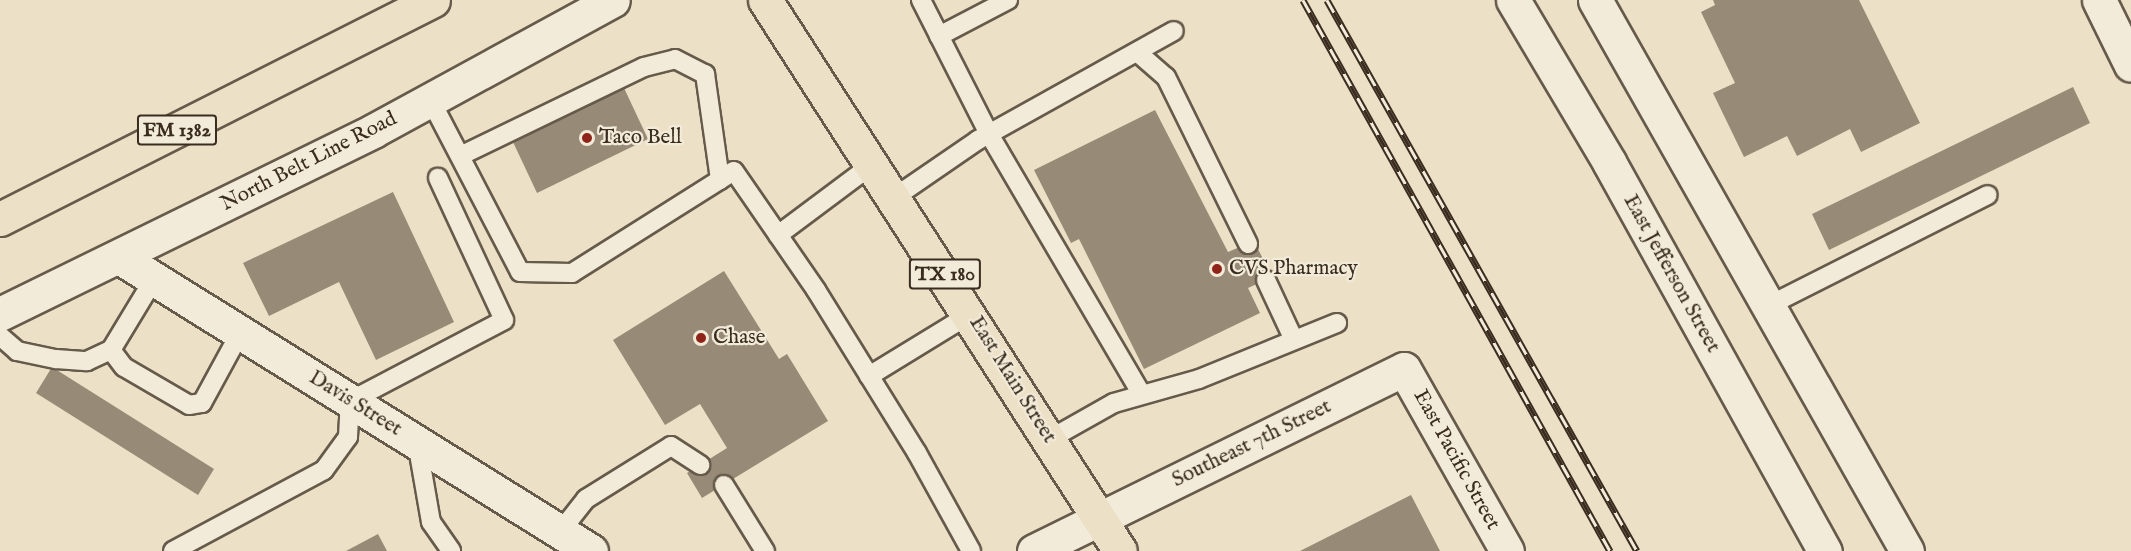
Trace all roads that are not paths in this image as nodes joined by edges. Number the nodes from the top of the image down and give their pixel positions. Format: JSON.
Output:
{"nodes":[{"id":1,"x":433,"y":0,"type":"edge"},
{"id":2,"x":612,"y":0,"type":"edge"},
{"id":3,"x":765,"y":0,"type":"edge"},
{"id":4,"x":921,"y":0,"type":"edge"},
{"id":5,"x":1008,"y":0,"type":"edge"},
{"id":6,"x":1513,"y":0,"type":"edge"},
{"id":7,"x":1595,"y":0,"type":"edge"},
{"id":8,"x":2099,"y":0,"type":"edge"},
{"id":9,"x":1174,"y":31,"type":"dead end"},
{"id":10,"x":939,"y":36,"type":"junction"},
{"id":11,"x":1137,"y":52,"type":"junction"},
{"id":12,"x":2131,"y":65,"type":"edge"},
{"id":13,"x":430,"y":99,"type":"junction"},
{"id":14,"x":989,"y":134,"type":"junction"},
{"id":15,"x":460,"y":156,"type":"junction"},
{"id":16,"x":873,"y":164,"type":"junction"},
{"id":17,"x":438,"y":178,"type":"dead end"},
{"id":18,"x":720,"y":180,"type":"junction"},
{"id":19,"x":1988,"y":195,"type":"dead end"},
{"id":20,"x":895,"y":197,"type":"junction"},
{"id":21,"x":0,"y":219,"type":"edge"},
{"id":22,"x":778,"y":235,"type":"junction"},
{"id":23,"x":1248,"y":244,"type":"dead end"},
{"id":24,"x":119,"y":257,"type":"junction"},
{"id":25,"x":154,"y":279,"type":"junction"},
{"id":26,"x":1266,"y":280,"type":"dead end"},
{"id":27,"x":1768,"y":306,"type":"junction"},
{"id":28,"x":0,"y":314,"type":"edge"},
{"id":29,"x":970,"y":314,"type":"junction"},
{"id":30,"x":1337,"y":323,"type":"dead end"},
{"id":31,"x":240,"y":333,"type":"junction"},
{"id":32,"x":0,"y":336,"type":"edge"},
{"id":33,"x":1294,"y":340,"type":"junction"},
{"id":34,"x":111,"y":350,"type":"junction"},
{"id":35,"x":1404,"y":369,"type":"joint"},
{"id":36,"x":869,"y":376,"type":"junction"},
{"id":37,"x":1141,"y":393,"type":"junction"},
{"id":38,"x":350,"y":401,"type":"junction"},
{"id":39,"x":1050,"y":439,"type":"junction"},
{"id":40,"x":417,"y":442,"type":"junction"},
{"id":41,"x":700,"y":465,"type":"dead end"},
{"id":42,"x":724,"y":485,"type":"dead end"},
{"id":43,"x":1100,"y":518,"type":"junction"},
{"id":44,"x":571,"y":544,"type":"edge"},
{"id":45,"x":1896,"y":547,"type":"edge"},
{"id":46,"x":173,"y":551,"type":"edge"},
{"id":47,"x":451,"y":551,"type":"edge"},
{"id":48,"x":765,"y":551,"type":"edge"},
{"id":49,"x":971,"y":551,"type":"edge"},
{"id":50,"x":1034,"y":551,"type":"edge"},
{"id":51,"x":1120,"y":551,"type":"edge"},
{"id":52,"x":1507,"y":551,"type":"edge"},
{"id":53,"x":1826,"y":551,"type":"edge"}],
"edges":[{"from":1,"to":21,"type":"main road","number":"FM 1382"},
{"from":2,"to":13,"type":"street","name":"North Belt Line Road"},
{"from":3,"to":16,"type":"main road","name":"East Main Street","number":"TX 180"},
{"from":4,"to":10,"type":"lane"},
{"from":5,"to":10,"type":"lane"},
{"from":6,"to":53,"type":"street","name":"East Jefferson Street"},
{"from":7,"to":27,"type":"street"},
{"from":8,"to":12,"type":"street"},
{"from":9,"to":11,"type":"lane"},
{"from":10,"to":14,"type":"lane"},
{"from":11,"to":14,"type":"lane"},
{"from":11,"to":23,"type":"lane"},
{"from":13,"to":15,"type":"lane"},
{"from":13,"to":24,"type":"street","name":"North Belt Line Road"},
{"from":14,"to":20,"type":"lane"},
{"from":14,"to":37,"type":"lane"},
{"from":15,"to":18,"type":"lane"},
{"from":15,"to":18,"type":"lane"},
{"from":16,"to":20,"type":"main road","name":"East Main Street","number":"TX 180"},
{"from":16,"to":22,"type":"lane"},
{"from":17,"to":38,"type":"lane"},
{"from":18,"to":22,"type":"lane"},
{"from":19,"to":27,"type":"lane"},
{"from":20,"to":29,"type":"main road","name":"East Main Street","number":"TX 180"},
{"from":22,"to":36,"type":"lane"},
{"from":24,"to":25,"type":"street","name":"Davis Street"},
{"from":24,"to":28,"type":"street","name":"North Belt Line Road"},
{"from":25,"to":31,"type":"street","name":"Davis Street"},
{"from":25,"to":34,"type":"lane"},
{"from":26,"to":33,"type":"lane"},
{"from":27,"to":45,"type":"street"},
{"from":29,"to":36,"type":"lane"},
{"from":29,"to":39,"type":"main road","name":"East Main Street","number":"TX 180"},
{"from":30,"to":33,"type":"lane"},
{"from":31,"to":34,"type":"lane"},
{"from":31,"to":38,"type":"street","name":"Davis Street"},
{"from":32,"to":34,"type":"lane"},
{"from":33,"to":37,"type":"lane"},
{"from":35,"to":43,"type":"street","name":"Southeast 7th Street"},
{"from":35,"to":52,"type":"street","name":"East Pacific Street"},
{"from":36,"to":49,"type":"lane"},
{"from":37,"to":39,"type":"lane"},
{"from":38,"to":40,"type":"street","name":"Davis Street"},
{"from":38,"to":46,"type":"lane"},
{"from":39,"to":43,"type":"main road","name":"East Main Street","number":"TX 180"},
{"from":40,"to":44,"type":"street","name":"Davis Street"},
{"from":40,"to":47,"type":"lane"},
{"from":41,"to":44,"type":"lane"},
{"from":42,"to":48,"type":"lane"},
{"from":43,"to":50,"type":"street","name":"Southeast 7th Street"},
{"from":43,"to":51,"type":"main road","name":"East Main Street","number":"TX 180"}]}
